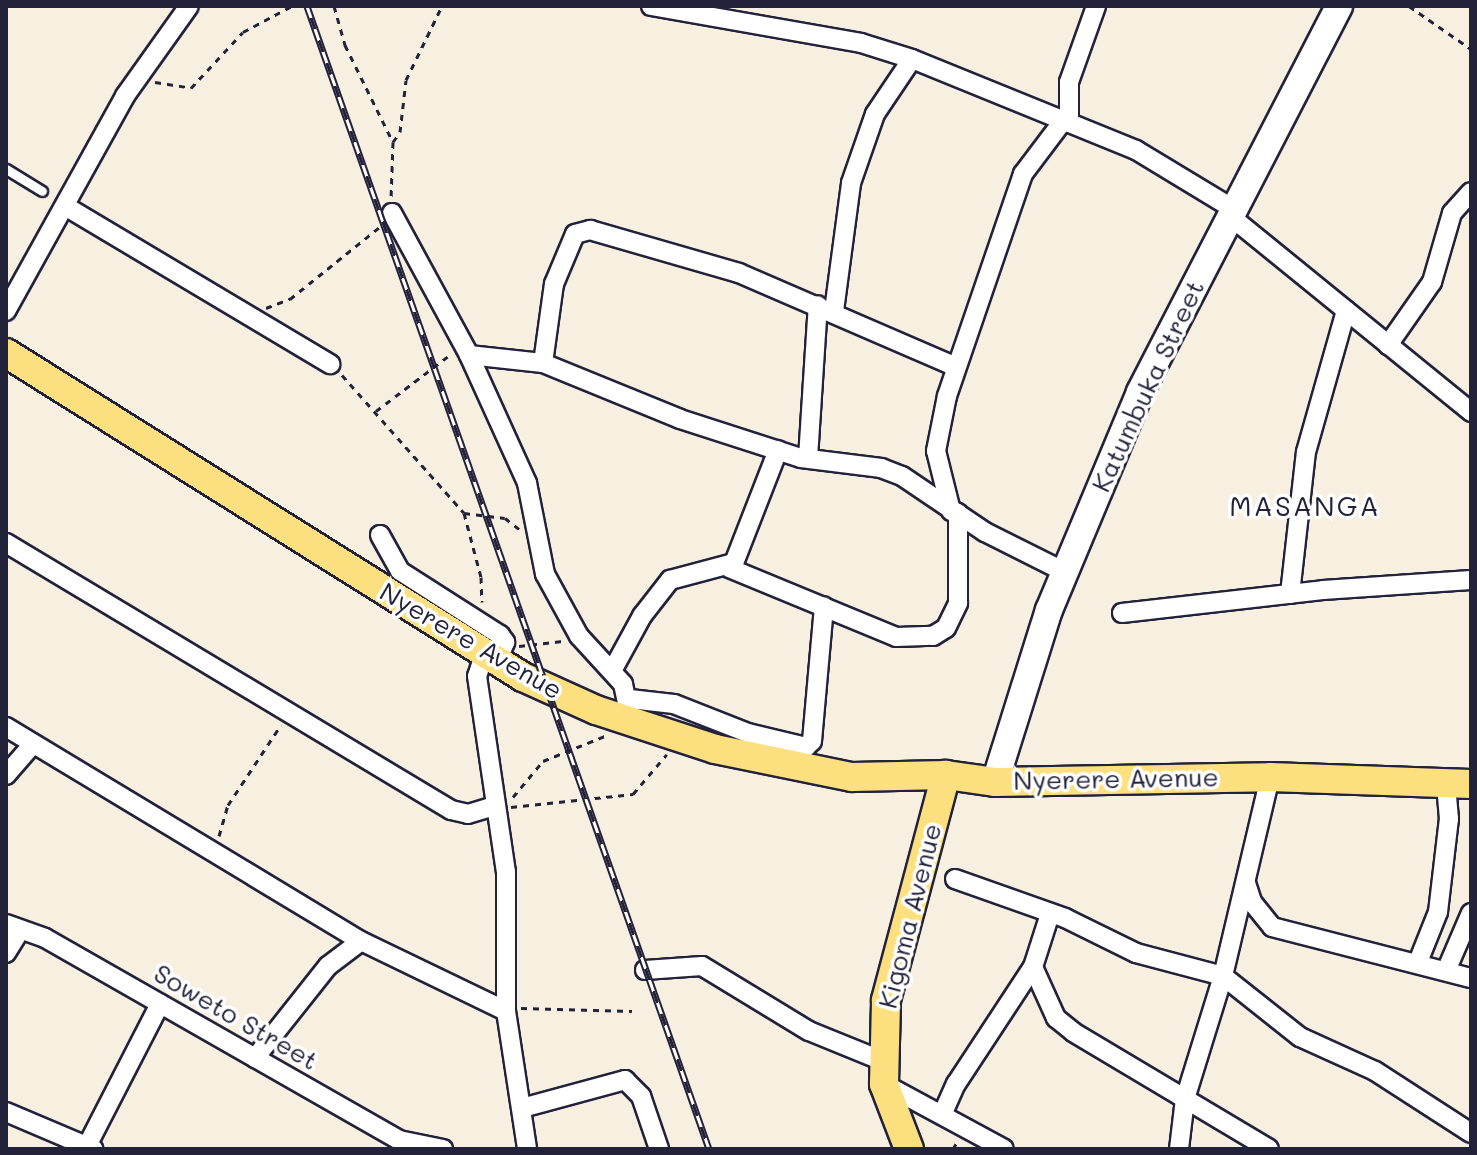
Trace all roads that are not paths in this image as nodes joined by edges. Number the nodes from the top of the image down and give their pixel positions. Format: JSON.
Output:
{"nodes":[{"id":1,"x":189,"y":6,"type":"edge"},
{"id":2,"x":651,"y":6,"type":"edge"},
{"id":3,"x":1096,"y":6,"type":"edge"},
{"id":4,"x":1339,"y":6,"type":"edge"},
{"id":5,"x":912,"y":59,"type":"junction"},
{"id":6,"x":1066,"y":122,"type":"junction"},
{"id":7,"x":6,"y":169,"type":"edge"},
{"id":8,"x":42,"y":191,"type":"dead end"},
{"id":9,"x":1471,"y":192,"type":"edge"},
{"id":10,"x":65,"y":206,"type":"junction"},
{"id":11,"x":392,"y":213,"type":"road end"},
{"id":12,"x":1232,"y":213,"type":"junction"},
{"id":13,"x":826,"y":308,"type":"junction"},
{"id":14,"x":6,"y":311,"type":"edge"},
{"id":15,"x":1346,"y":311,"type":"junction"},
{"id":16,"x":1388,"y":345,"type":"junction"},
{"id":17,"x":467,"y":351,"type":"junction"},
{"id":18,"x":6,"y":353,"type":"edge"},
{"id":19,"x":543,"y":363,"type":"junction"},
{"id":20,"x":330,"y":364,"type":"road end"},
{"id":21,"x":956,"y":367,"type":"junction"},
{"id":22,"x":1471,"y":412,"type":"edge"},
{"id":23,"x":778,"y":450,"type":"junction"},
{"id":24,"x":808,"y":458,"type":"junction"},
{"id":25,"x":954,"y":512,"type":"junction"},
{"id":26,"x":380,"y":535,"type":"dead end"},
{"id":27,"x":6,"y":543,"type":"edge"},
{"id":28,"x":729,"y":568,"type":"junction"},
{"id":29,"x":1065,"y":572,"type":"junction"},
{"id":30,"x":1471,"y":580,"type":"edge"},
{"id":31,"x":1290,"y":594,"type":"junction"},
{"id":32,"x":824,"y":607,"type":"junction"},
{"id":33,"x":1122,"y":613,"type":"dead end"},
{"id":34,"x":490,"y":659,"type":"junction"},
{"id":35,"x":612,"y":671,"type":"junction"},
{"id":36,"x":630,"y":710,"type":"junction"},
{"id":37,"x":6,"y":727,"type":"edge"},
{"id":38,"x":32,"y":745,"type":"junction"},
{"id":39,"x":6,"y":775,"type":"edge"},
{"id":40,"x":946,"y":775,"type":"junction"},
{"id":41,"x":1270,"y":777,"type":"junction"},
{"id":42,"x":995,"y":782,"type":"junction"},
{"id":43,"x":1458,"y":784,"type":"edge"},
{"id":44,"x":495,"y":806,"type":"junction"},
{"id":45,"x":955,"y":879,"type":"dead end"},
{"id":46,"x":1246,"y":883,"type":"junction"},
{"id":47,"x":1471,"y":913,"type":"edge"},
{"id":48,"x":1050,"y":914,"type":"junction"},
{"id":49,"x":12,"y":928,"type":"edge"},
{"id":50,"x":361,"y":941,"type":"junction"},
{"id":51,"x":6,"y":953,"type":"edge"},
{"id":52,"x":1418,"y":962,"type":"junction"},
{"id":53,"x":1033,"y":967,"type":"junction"},
{"id":54,"x":645,"y":970,"type":"dead end"},
{"id":55,"x":1446,"y":971,"type":"junction"},
{"id":56,"x":1223,"y":976,"type":"junction"},
{"id":57,"x":1471,"y":978,"type":"edge"},
{"id":58,"x":160,"y":1004,"type":"junction"},
{"id":59,"x":506,"y":1011,"type":"junction"},
{"id":60,"x":255,"y":1058,"type":"junction"},
{"id":61,"x":883,"y":1072,"type":"junction"},
{"id":62,"x":1185,"y":1099,"type":"junction"},
{"id":63,"x":522,"y":1108,"type":"junction"},
{"id":64,"x":6,"y":1112,"type":"edge"},
{"id":65,"x":942,"y":1115,"type":"junction"},
{"id":66,"x":1471,"y":1133,"type":"edge"},
{"id":67,"x":90,"y":1148,"type":"edge"},
{"id":68,"x":443,"y":1149,"type":"edge"},
{"id":69,"x":527,"y":1149,"type":"edge"},
{"id":70,"x":659,"y":1149,"type":"edge"},
{"id":71,"x":909,"y":1149,"type":"edge"},
{"id":72,"x":1004,"y":1149,"type":"edge"},
{"id":73,"x":1179,"y":1149,"type":"edge"},
{"id":74,"x":1269,"y":1149,"type":"edge"}],
"edges":[{"from":1,"to":10,"type":"street"},
{"from":2,"to":5,"type":"street"},
{"from":3,"to":6,"type":"street"},
{"from":4,"to":12,"type":"main road","name":"Katumbuka Street"},
{"from":5,"to":6,"type":"street"},
{"from":5,"to":13,"type":"street"},
{"from":6,"to":12,"type":"street"},
{"from":6,"to":21,"type":"street"},
{"from":7,"to":8,"type":"lane"},
{"from":9,"to":16,"type":"street"},
{"from":10,"to":14,"type":"street"},
{"from":10,"to":20,"type":"street"},
{"from":11,"to":17,"type":"street"},
{"from":12,"to":15,"type":"street"},
{"from":12,"to":29,"type":"main road","name":"Katumbuka Street"},
{"from":13,"to":19,"type":"street"},
{"from":13,"to":21,"type":"street"},
{"from":13,"to":24,"type":"street"},
{"from":15,"to":16,"type":"street"},
{"from":15,"to":31,"type":"street"},
{"from":16,"to":22,"type":"street"},
{"from":17,"to":19,"type":"street"},
{"from":17,"to":35,"type":"street"},
{"from":18,"to":34,"type":"main road","name":"Nyerere Avenue"},
{"from":19,"to":23,"type":"street"},
{"from":21,"to":25,"type":"street"},
{"from":23,"to":24,"type":"street"},
{"from":23,"to":28,"type":"street"},
{"from":24,"to":25,"type":"street"},
{"from":25,"to":29,"type":"street"},
{"from":25,"to":32,"type":"street"},
{"from":26,"to":34,"type":"street"},
{"from":27,"to":44,"type":"street"},
{"from":28,"to":32,"type":"street"},
{"from":28,"to":35,"type":"street"},
{"from":29,"to":42,"type":"main road","name":"Katumbuka Street"},
{"from":30,"to":31,"type":"street"},
{"from":31,"to":33,"type":"street"},
{"from":32,"to":36,"type":"street"},
{"from":34,"to":36,"type":"main road","name":"Nyerere Avenue"},
{"from":34,"to":44,"type":"street"},
{"from":35,"to":36,"type":"street"},
{"from":36,"to":40,"type":"main road","name":"Nyerere Avenue"},
{"from":37,"to":38,"type":"street"},
{"from":38,"to":39,"type":"street"},
{"from":38,"to":50,"type":"street"},
{"from":40,"to":42,"type":"main road","name":"Nyerere Avenue"},
{"from":40,"to":61,"type":"main road","name":"Kigoma Avenue"},
{"from":41,"to":42,"type":"main road","name":"Nyerere Avenue"},
{"from":41,"to":43,"type":"main road","name":"Nyerere Avenue"},
{"from":41,"to":46,"type":"street"},
{"from":43,"to":52,"type":"street"},
{"from":44,"to":59,"type":"street"},
{"from":45,"to":48,"type":"street"},
{"from":46,"to":52,"type":"street"},
{"from":46,"to":56,"type":"street"},
{"from":47,"to":55,"type":"street"},
{"from":48,"to":53,"type":"street"},
{"from":48,"to":56,"type":"street"},
{"from":49,"to":51,"type":"street"},
{"from":49,"to":58,"type":"street","name":"Soweto Street"},
{"from":50,"to":59,"type":"street"},
{"from":50,"to":60,"type":"street"},
{"from":52,"to":55,"type":"street"},
{"from":53,"to":62,"type":"street"},
{"from":53,"to":65,"type":"street"},
{"from":54,"to":61,"type":"street"},
{"from":55,"to":57,"type":"street"},
{"from":56,"to":62,"type":"street"},
{"from":56,"to":66,"type":"street"},
{"from":58,"to":60,"type":"street","name":"Soweto Street"},
{"from":58,"to":67,"type":"street"},
{"from":59,"to":63,"type":"street"},
{"from":60,"to":68,"type":"street","name":"Soweto Street"},
{"from":61,"to":65,"type":"street"},
{"from":61,"to":71,"type":"main road","name":"Kigoma Avenue"},
{"from":62,"to":73,"type":"street"},
{"from":62,"to":74,"type":"street"},
{"from":63,"to":69,"type":"street"},
{"from":63,"to":70,"type":"street"},
{"from":64,"to":67,"type":"street"},
{"from":65,"to":72,"type":"street"}]}
